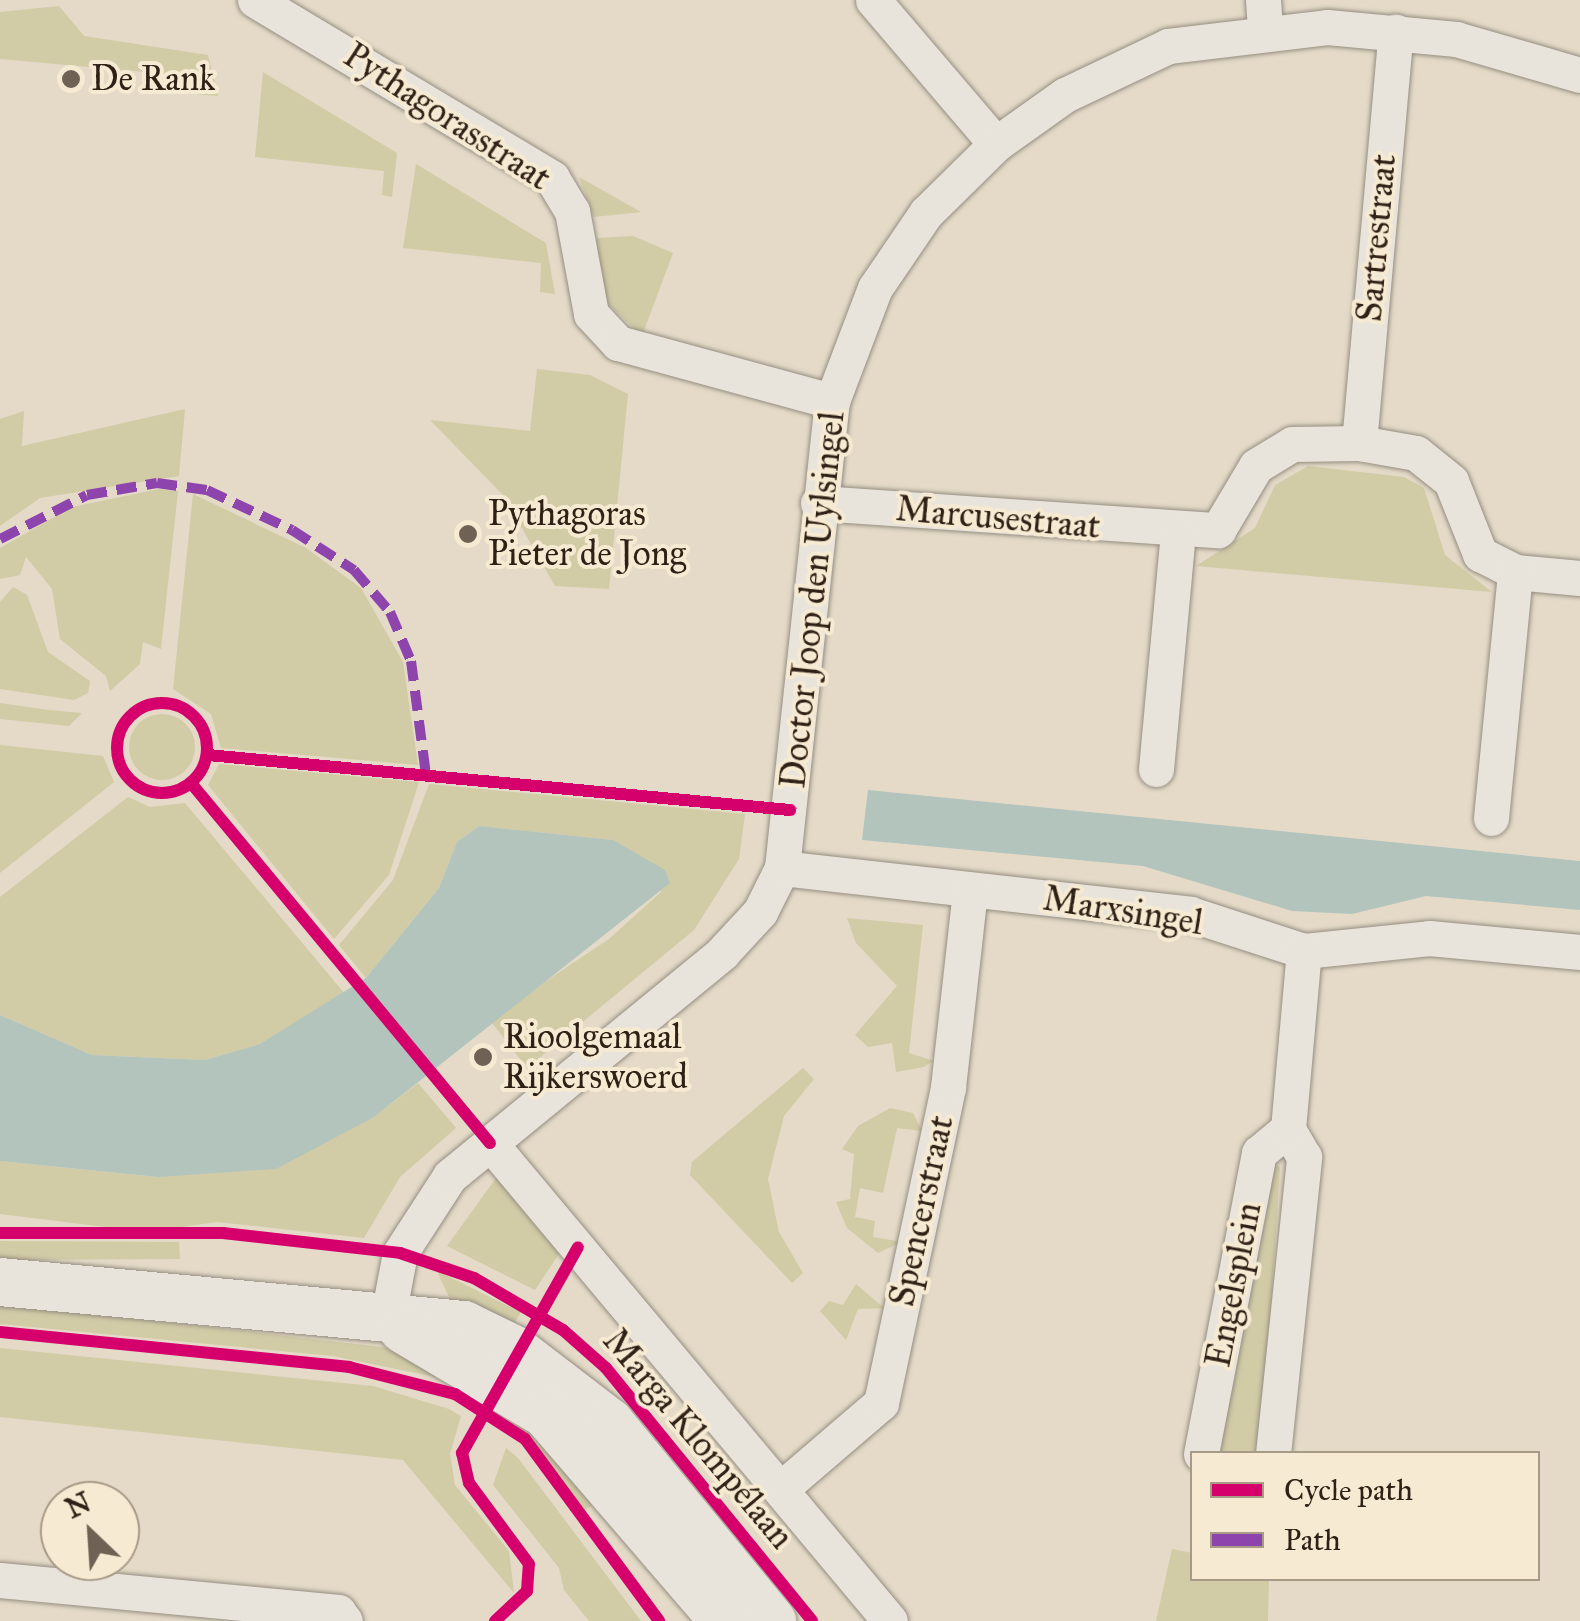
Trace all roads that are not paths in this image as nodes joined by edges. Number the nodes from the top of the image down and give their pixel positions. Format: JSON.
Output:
{"nodes":[{"id":1,"x":255,"y":0,"type":"edge"},
{"id":2,"x":873,"y":0,"type":"edge"},
{"id":3,"x":1264,"y":15,"type":"edge"},
{"id":4,"x":1396,"y":32,"type":"junction"},
{"id":5,"x":1580,"y":75,"type":"edge"},
{"id":6,"x":996,"y":144,"type":"junction"},
{"id":7,"x":832,"y":402,"type":"junction"},
{"id":8,"x":1359,"y":443,"type":"junction"},
{"id":9,"x":818,"y":502,"type":"junction"},
{"id":10,"x":1178,"y":534,"type":"junction"},
{"id":11,"x":1515,"y":572,"type":"junction"},
{"id":12,"x":1580,"y":578,"type":"edge"},
{"id":13,"x":1156,"y":770,"type":"dead end"},
{"id":14,"x":1491,"y":818,"type":"dead end"},
{"id":15,"x":782,"y":868,"type":"junction"},
{"id":16,"x":970,"y":890,"type":"junction"},
{"id":17,"x":1304,"y":951,"type":"junction"},
{"id":18,"x":1580,"y":952,"type":"edge"},
{"id":19,"x":1288,"y":1129,"type":"junction"},
{"id":20,"x":490,"y":1143,"type":"junction"},
{"id":21,"x":0,"y":1282,"type":"edge"},
{"id":22,"x":387,"y":1321,"type":"junction"},
{"id":23,"x":1201,"y":1451,"type":"edge"},
{"id":24,"x":1273,"y":1451,"type":"edge"},
{"id":25,"x":784,"y":1487,"type":"junction"},
{"id":26,"x":0,"y":1580,"type":"edge"},
{"id":27,"x":170,"y":1609,"type":"edge"},
{"id":28,"x":346,"y":1621,"type":"edge"},
{"id":29,"x":724,"y":1621,"type":"edge"},
{"id":30,"x":772,"y":1621,"type":"edge"},
{"id":31,"x":890,"y":1621,"type":"edge"}],
"edges":[{"from":1,"to":7,"type":"street","name":"Pythagorasstraat"},
{"from":2,"to":6,"type":"street"},
{"from":3,"to":4,"type":"street","name":"Doctor Joop den Uylsingel"},
{"from":3,"to":6,"type":"street","name":"Doctor Joop den Uylsingel"},
{"from":4,"to":5,"type":"street","name":"Doctor Joop den Uylsingel"},
{"from":4,"to":8,"type":"street","name":"Sartrestraat"},
{"from":6,"to":7,"type":"street","name":"Doctor Joop den Uylsingel"},
{"from":7,"to":9,"type":"street","name":"Doctor Joop den Uylsingel"},
{"from":8,"to":10,"type":"street","name":"Marcusestraat"},
{"from":8,"to":11,"type":"street","name":"Marcusestraat"},
{"from":9,"to":10,"type":"street","name":"Marcusestraat"},
{"from":9,"to":15,"type":"street","name":"Doctor Joop den Uylsingel"},
{"from":10,"to":13,"type":"street"},
{"from":11,"to":12,"type":"street"},
{"from":11,"to":14,"type":"street"},
{"from":15,"to":16,"type":"street","name":"Marxsingel"},
{"from":15,"to":20,"type":"street","name":"Doctor Joop den Uylsingel"},
{"from":16,"to":17,"type":"street","name":"Marxsingel"},
{"from":16,"to":25,"type":"street","name":"Spencerstraat"},
{"from":17,"to":18,"type":"street","name":"Marxsingel"},
{"from":17,"to":19,"type":"street","name":"Engelsplein"},
{"from":19,"to":23,"type":"street","name":"Engelsplein"},
{"from":19,"to":24,"type":"street","name":"Engelsplein"},
{"from":20,"to":22,"type":"street","name":"Doctor Joop den Uylsingel"},
{"from":20,"to":25,"type":"street"},
{"from":21,"to":22,"type":"street","name":"Marga Klompélaan"},
{"from":22,"to":29,"type":"street","name":"Marga Klompélaan"},
{"from":22,"to":30,"type":"street","name":"Marga Klompélaan"},
{"from":25,"to":31,"type":"street"},
{"from":26,"to":27,"type":"street"},
{"from":27,"to":28,"type":"street"}]}
